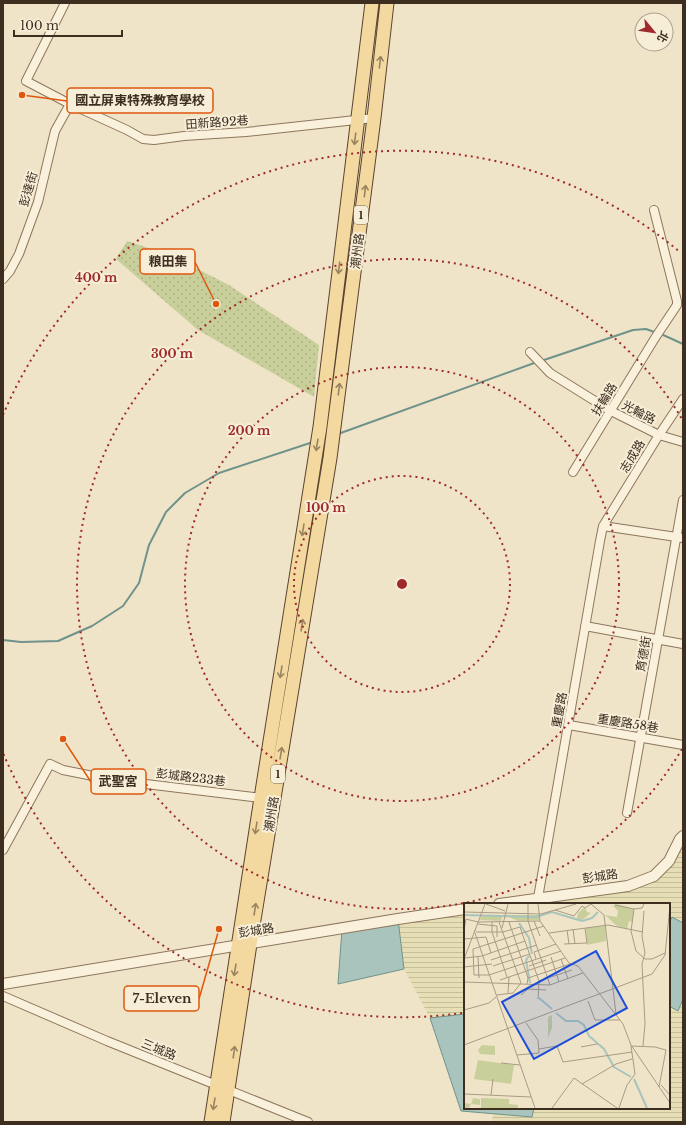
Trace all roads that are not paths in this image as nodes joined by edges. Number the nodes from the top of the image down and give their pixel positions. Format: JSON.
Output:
{"nodes":[{"id":1,"x":65,"y":3,"type":"edge"},
{"id":2,"x":372,"y":3,"type":"edge"},
{"id":3,"x":387,"y":3,"type":"edge"},
{"id":4,"x":70,"y":104,"type":"junction"},
{"id":5,"x":374,"y":118,"type":"junction"},
{"id":6,"x":358,"y":120,"type":"junction"},
{"id":7,"x":654,"y":210,"type":"dead end"},
{"id":8,"x":3,"y":279,"type":"edge"},
{"id":9,"x":530,"y":352,"type":"dead end"},
{"id":10,"x":683,"y":399,"type":"edge"},
{"id":11,"x":610,"y":411,"type":"junction"},
{"id":12,"x":659,"y":435,"type":"junction"},
{"id":13,"x":683,"y":442,"type":"edge"},
{"id":14,"x":573,"y":472,"type":"dead end"},
{"id":15,"x":683,"y":500,"type":"edge"},
{"id":16,"x":604,"y":526,"type":"junction"},
{"id":17,"x":680,"y":537,"type":"edge"},
{"id":18,"x":585,"y":626,"type":"junction"},
{"id":19,"x":658,"y":639,"type":"junction"},
{"id":20,"x":683,"y":644,"type":"edge"},
{"id":21,"x":569,"y":725,"type":"junction"},
{"id":22,"x":641,"y":737,"type":"junction"},
{"id":23,"x":683,"y":745,"type":"edge"},
{"id":24,"x":261,"y":798,"type":"junction"},
{"id":25,"x":627,"y":813,"type":"dead end"},
{"id":26,"x":683,"y":836,"type":"edge"},
{"id":27,"x":3,"y":850,"type":"edge"},
{"id":28,"x":538,"y":898,"type":"junction"},
{"id":29,"x":506,"y":903,"type":"edge"},
{"id":30,"x":464,"y":909,"type":"edge"},
{"id":31,"x":244,"y":945,"type":"junction"},
{"id":32,"x":3,"y":984,"type":"edge"},
{"id":33,"x":3,"y":996,"type":"edge"},
{"id":34,"x":222,"y":1088,"type":"junction"},
{"id":35,"x":212,"y":1122,"type":"edge"},
{"id":36,"x":223,"y":1122,"type":"edge"},
{"id":37,"x":308,"y":1122,"type":"edge"}],
"edges":[{"from":1,"to":4,"type":"street","name":"田新路92巷"},
{"from":2,"to":6,"type":"main road","name":"潮州路","number":"1"},
{"from":5,"to":3,"type":"main road","name":"潮州路","number":"1","one_way":true},
{"from":4,"to":6,"type":"street","name":"田新路92巷"},
{"from":4,"to":8,"type":"street","name":"彭達街"},
{"from":5,"to":6,"type":"street","name":"田新路92巷"},
{"from":31,"to":5,"type":"main road","name":"潮州路","number":"1","one_way":true},
{"from":6,"to":24,"type":"main road","name":"潮州路","number":"1","one_way":true},
{"from":7,"to":11,"type":"street","name":"扶輪路"},
{"from":9,"to":11,"type":"street","name":"光輪路"},
{"from":10,"to":12,"type":"street","name":"志成路"},
{"from":11,"to":12,"type":"street","name":"光輪路"},
{"from":11,"to":14,"type":"street","name":"扶輪路"},
{"from":12,"to":13,"type":"street","name":"光輪路"},
{"from":12,"to":16,"type":"street","name":"志成路"},
{"from":15,"to":17,"type":"street","name":"育德街"},
{"from":16,"to":17,"type":"street"},
{"from":16,"to":18,"type":"street","name":"重慶路"},
{"from":17,"to":19,"type":"street","name":"育德街"},
{"from":18,"to":19,"type":"street"},
{"from":18,"to":21,"type":"street","name":"重慶路"},
{"from":19,"to":20,"type":"street"},
{"from":19,"to":22,"type":"street","name":"育德街"},
{"from":21,"to":22,"type":"street","name":"重慶路58巷"},
{"from":21,"to":28,"type":"street","name":"重慶路"},
{"from":22,"to":23,"type":"street","name":"重慶路58巷"},
{"from":22,"to":25,"type":"street","name":"育德街"},
{"from":24,"to":27,"type":"street","name":"彭城路233巷"},
{"from":24,"to":31,"type":"main road","name":"潮州路","number":"1","one_way":true},
{"from":26,"to":28,"type":"street","name":"彭城路"},
{"from":28,"to":29,"type":"street","name":"彭城路"},
{"from":30,"to":31,"type":"street","name":"彭城路"},
{"from":31,"to":32,"type":"street","name":"彭城路"},
{"from":31,"to":34,"type":"main road","name":"潮州路","number":"1"},
{"from":33,"to":34,"type":"street","name":"三城路"},
{"from":34,"to":35,"type":"main road","name":"潮州路","number":"1","one_way":true},
{"from":34,"to":36,"type":"main road","name":"潮州路","number":"1"},
{"from":34,"to":37,"type":"street","name":"三城路"}]}
